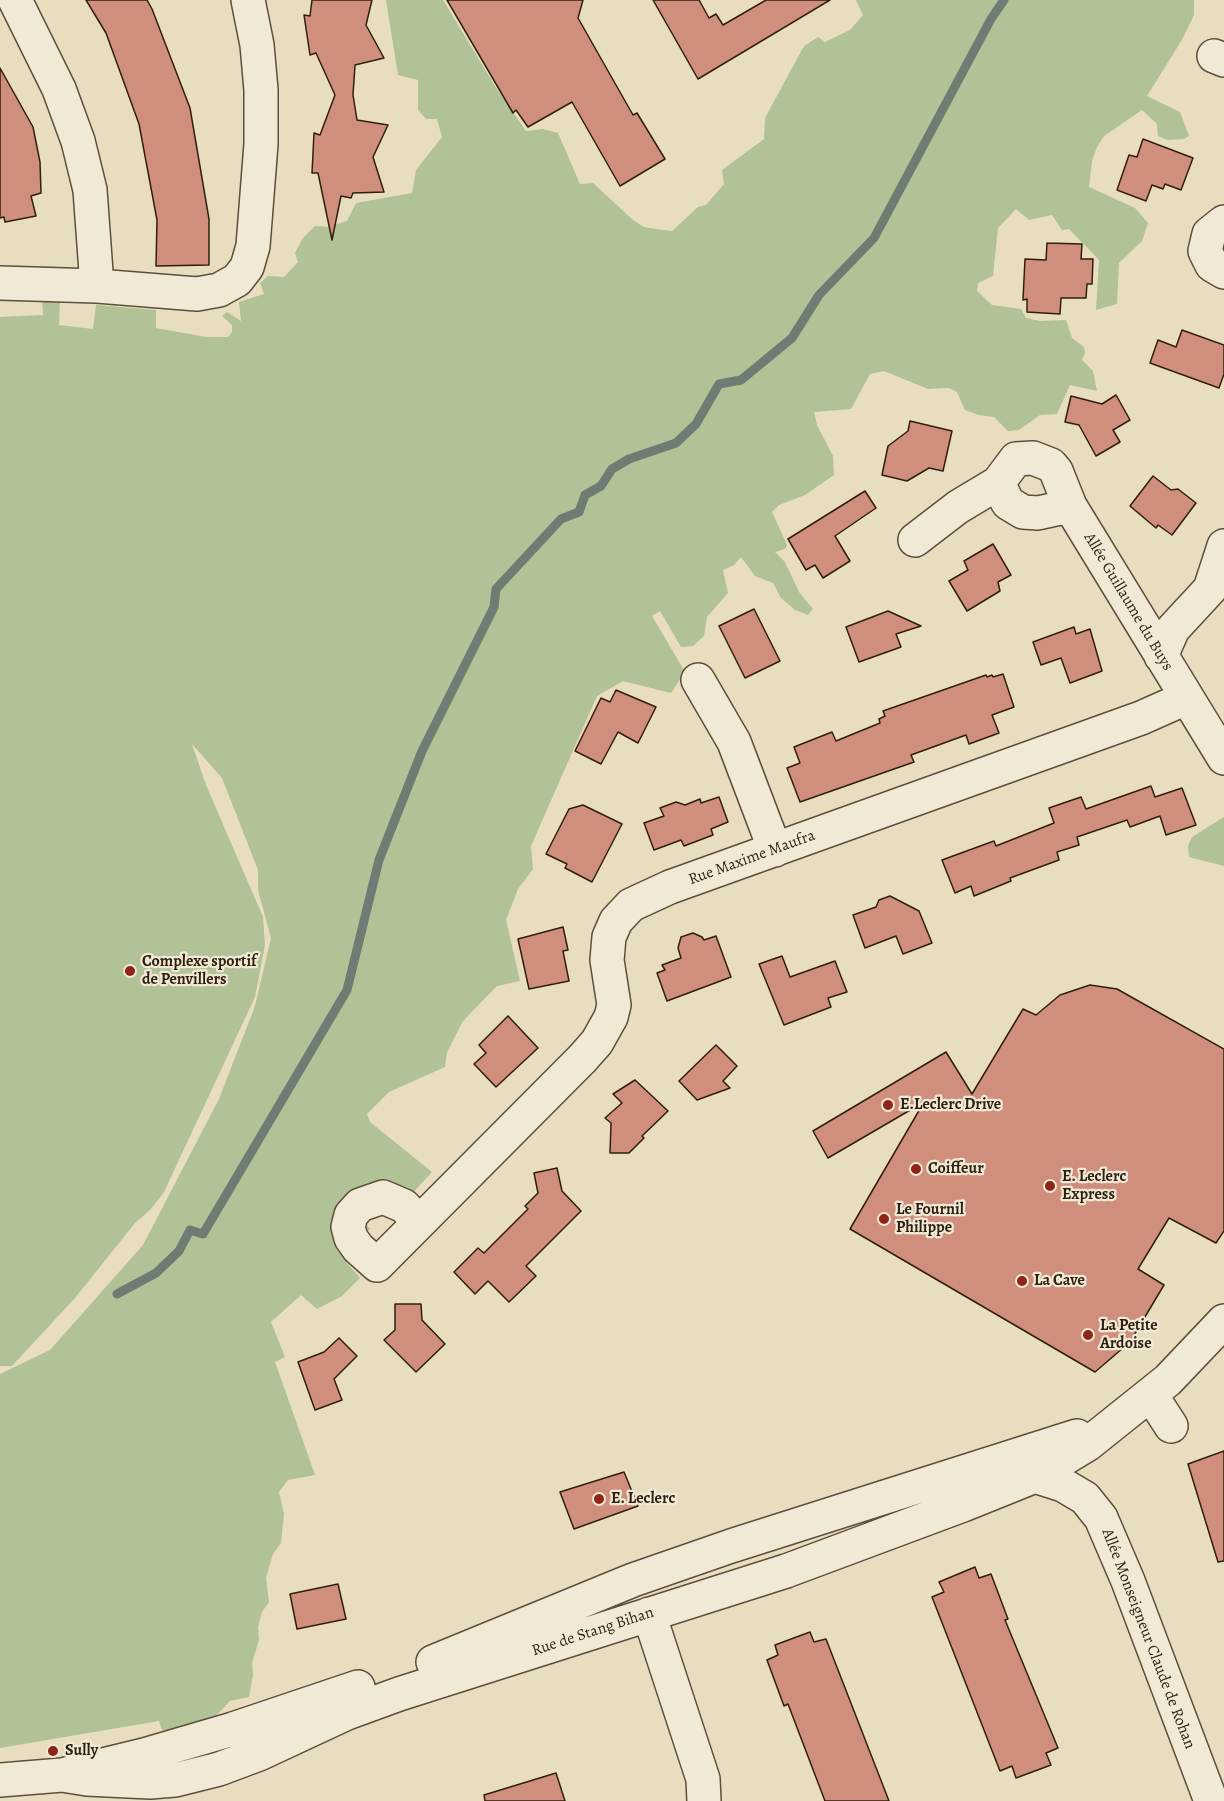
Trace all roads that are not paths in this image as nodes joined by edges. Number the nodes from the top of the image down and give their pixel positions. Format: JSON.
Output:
{"nodes":[{"id":1,"x":15,"y":0,"type":"edge"},
{"id":2,"x":248,"y":0,"type":"edge"},
{"id":3,"x":1224,"y":222,"type":"edge"},
{"id":4,"x":1224,"y":272,"type":"edge"},
{"id":5,"x":0,"y":283,"type":"edge"},
{"id":6,"x":97,"y":286,"type":"junction"},
{"id":7,"x":998,"y":483,"type":"junction"},
{"id":8,"x":1070,"y":507,"type":"junction"},
{"id":9,"x":915,"y":540,"type":"dead end"},
{"id":10,"x":1224,"y":546,"type":"edge"},
{"id":11,"x":1219,"y":583,"type":"edge"},
{"id":12,"x":1161,"y":656,"type":"junction"},
{"id":13,"x":698,"y":680,"type":"dead end"},
{"id":14,"x":1186,"y":698,"type":"junction"},
{"id":15,"x":1224,"y":758,"type":"edge"},
{"id":16,"x":775,"y":850,"type":"junction"},
{"id":17,"x":419,"y":1222,"type":"dead end"},
{"id":18,"x":1224,"y":1321,"type":"edge"},
{"id":19,"x":1151,"y":1395,"type":"junction"},
{"id":20,"x":1171,"y":1426,"type":"dead end"},
{"id":21,"x":1108,"y":1427,"type":"junction"},
{"id":22,"x":1035,"y":1476,"type":"junction"},
{"id":23,"x":730,"y":1546,"type":"junction"},
{"id":24,"x":786,"y":1571,"type":"junction"},
{"id":25,"x":649,"y":1614,"type":"junction"},
{"id":26,"x":522,"y":1654,"type":"junction"},
{"id":27,"x":199,"y":1769,"type":"edge"},
{"id":28,"x":0,"y":1780,"type":"edge"},
{"id":29,"x":704,"y":1801,"type":"edge"},
{"id":30,"x":1211,"y":1801,"type":"edge"}],
"edges":[{"from":1,"to":6,"type":"street"},
{"from":2,"to":6,"type":"street"},
{"from":3,"to":4,"type":"street"},
{"from":5,"to":6,"type":"street"},
{"from":7,"to":8,"type":"street"},
{"from":7,"to":8,"type":"street","name":"Allée Guillaume du Buys"},
{"from":7,"to":9,"type":"street","name":"Allée Guillaume du Buys"},
{"from":8,"to":12,"type":"street","name":"Allée Guillaume du Buys"},
{"from":10,"to":11,"type":"street"},
{"from":11,"to":12,"type":"street"},
{"from":12,"to":14,"type":"street","name":"Allée Guillaume du Buys"},
{"from":13,"to":16,"type":"street"},
{"from":14,"to":15,"type":"street"},
{"from":14,"to":16,"type":"street","name":"Rue Maxime Maufra"},
{"from":16,"to":17,"type":"street","name":"Rue Maxime Maufra"},
{"from":18,"to":19,"type":"street","name":"Rue de Stang Bihan"},
{"from":19,"to":20,"type":"street"},
{"from":19,"to":21,"type":"street","name":"Rue de Stang Bihan"},
{"from":21,"to":22,"type":"street","name":"Rue de Stang Bihan"},
{"from":21,"to":23,"type":"street","name":"Rue de Stang Bihan"},
{"from":22,"to":24,"type":"street","name":"Rue de Stang Bihan"},
{"from":22,"to":30,"type":"street","name":"Allée Monseigneur Claude de Rohan"},
{"from":23,"to":24,"type":"street"},
{"from":23,"to":26,"type":"street"},
{"from":23,"to":27,"type":"street","name":"Rue de Stang Bihan"},
{"from":24,"to":25,"type":"street","name":"Rue de Stang Bihan"},
{"from":25,"to":26,"type":"street","name":"Rue de Stang Bihan"},
{"from":25,"to":29,"type":"street"},
{"from":26,"to":27,"type":"street","name":"Rue de Stang Bihan"},
{"from":27,"to":28,"type":"street","name":"Rue de Stang Bihan"}]}
